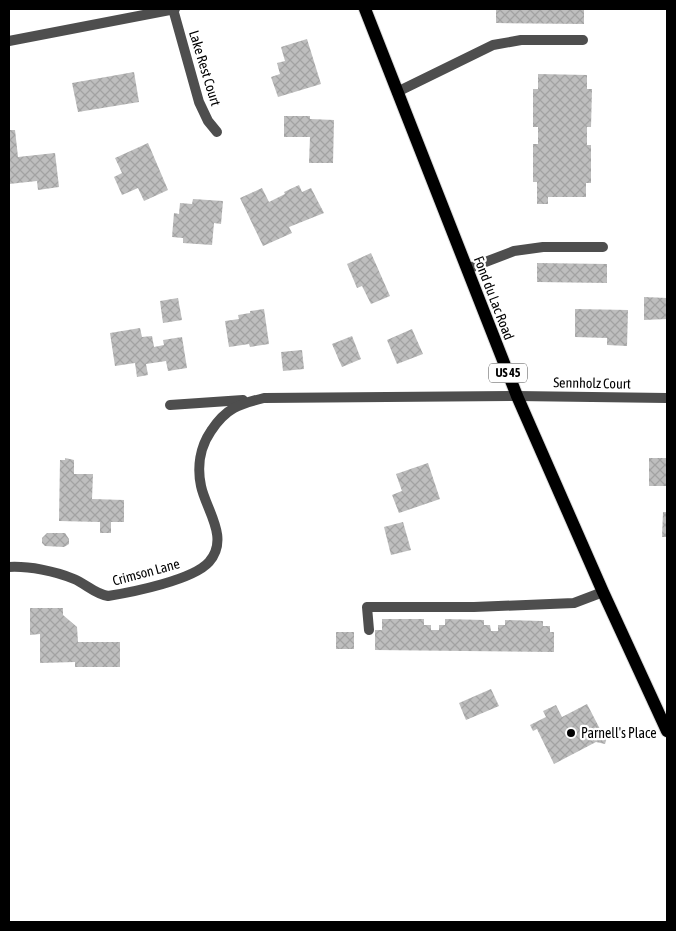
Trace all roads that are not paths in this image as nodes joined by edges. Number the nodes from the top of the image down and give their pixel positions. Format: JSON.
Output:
{"nodes":[{"id":1,"x":174,"y":9,"type":"edge"},
{"id":2,"x":365,"y":9,"type":"edge"},
{"id":3,"x":583,"y":40,"type":"dead end"},
{"id":4,"x":9,"y":41,"type":"edge"},
{"id":5,"x":397,"y":92,"type":"junction"},
{"id":6,"x":217,"y":132,"type":"dead end"},
{"id":7,"x":603,"y":247,"type":"dead end"},
{"id":8,"x":467,"y":269,"type":"junction"},
{"id":9,"x":517,"y":396,"type":"junction"},
{"id":10,"x":264,"y":398,"type":"junction"},
{"id":11,"x":667,"y":398,"type":"edge"},
{"id":12,"x":170,"y":405,"type":"dead end"},
{"id":13,"x":9,"y":567,"type":"edge"},
{"id":14,"x":603,"y":592,"type":"junction"},
{"id":15,"x":368,"y":630,"type":"dead end"},
{"id":16,"x":667,"y":731,"type":"edge"}],
"edges":[{"from":1,"to":4,"type":"street"},
{"from":1,"to":6,"type":"street","name":"Lake Rest Court"},
{"from":2,"to":5,"type":"main road","name":"Fond du Lac Road","number":"US 45"},
{"from":3,"to":5,"type":"street"},
{"from":5,"to":8,"type":"main road","name":"Fond du Lac Road","number":"US 45"},
{"from":7,"to":8,"type":"street"},
{"from":8,"to":9,"type":"main road","name":"Fond du Lac Road","number":"US 45"},
{"from":9,"to":10,"type":"street","name":"Crimson Lane"},
{"from":9,"to":11,"type":"street","name":"Sennholz Court"},
{"from":9,"to":14,"type":"main road","name":"Fond du Lac Road","number":"US 45"},
{"from":10,"to":12,"type":"street","name":"Crimson Lane"},
{"from":10,"to":13,"type":"street","name":"Crimson Lane"},
{"from":14,"to":15,"type":"street"},
{"from":14,"to":16,"type":"main road","name":"Fond du Lac Road","number":"US 45"}]}
